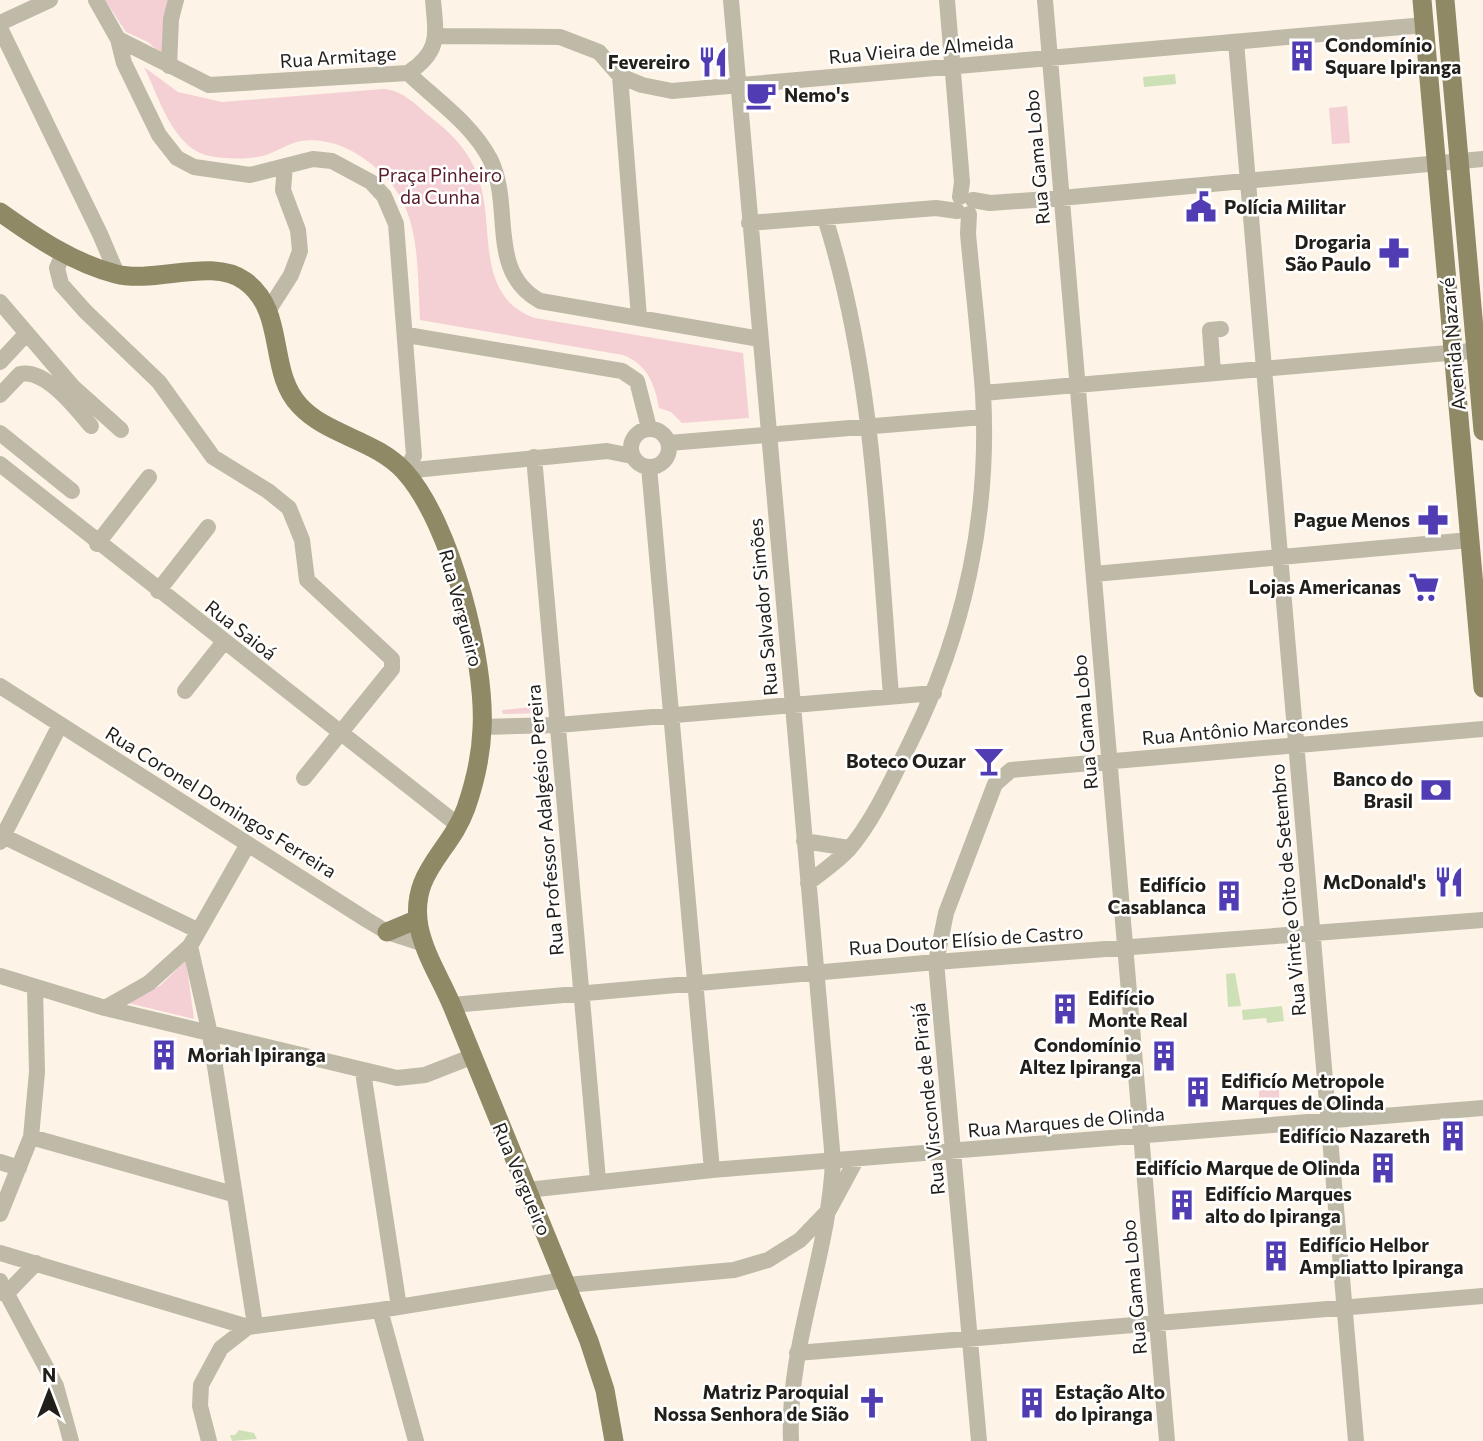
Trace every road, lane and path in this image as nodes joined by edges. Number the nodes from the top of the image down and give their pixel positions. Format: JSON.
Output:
{"nodes":[{"id":1,"x":50,"y":0,"type":"edge"},
{"id":2,"x":96,"y":0,"type":"edge"},
{"id":3,"x":176,"y":0,"type":"edge"},
{"id":4,"x":433,"y":0,"type":"edge"},
{"id":5,"x":731,"y":0,"type":"edge"},
{"id":6,"x":947,"y":0,"type":"edge"},
{"id":7,"x":1045,"y":0,"type":"edge"},
{"id":8,"x":1422,"y":0,"type":"edge"},
{"id":9,"x":1445,"y":0,"type":"edge"},
{"id":10,"x":0,"y":25,"type":"edge"},
{"id":11,"x":1425,"y":25,"type":"junction"},
{"id":12,"x":436,"y":36,"type":"junction"},
{"id":13,"x":118,"y":39,"type":"junction"},
{"id":14,"x":1236,"y":42,"type":"junction"},
{"id":15,"x":1050,"y":59,"type":"junction"},
{"id":16,"x":169,"y":66,"type":"junction"},
{"id":17,"x":952,"y":68,"type":"junction"},
{"id":18,"x":408,"y":73,"type":"junction"},
{"id":19,"x":620,"y":76,"type":"junction"},
{"id":20,"x":738,"y":86,"type":"junction"},
{"id":21,"x":1483,"y":159,"type":"edge"},
{"id":22,"x":1459,"y":161,"type":"junction"},
{"id":23,"x":1437,"y":163,"type":"junction"},
{"id":24,"x":285,"y":166,"type":"junction"},
{"id":25,"x":1247,"y":180,"type":"junction"},
{"id":26,"x":1061,"y":198,"type":"junction"},
{"id":27,"x":965,"y":203,"type":"junction"},
{"id":28,"x":0,"y":212,"type":"edge"},
{"id":29,"x":825,"y":218,"type":"junction"},
{"id":30,"x":749,"y":223,"type":"junction"},
{"id":31,"x":63,"y":254,"type":"junction"},
{"id":32,"x":117,"y":274,"type":"junction"},
{"id":33,"x":0,"y":302,"type":"edge"},
{"id":34,"x":268,"y":311,"type":"junction"},
{"id":35,"x":639,"y":317,"type":"junction"},
{"id":36,"x":1221,"y":329,"type":"dead end"},
{"id":37,"x":27,"y":333,"type":"junction"},
{"id":38,"x":407,"y":335,"type":"junction"},
{"id":39,"x":760,"y":339,"type":"junction"},
{"id":40,"x":1479,"y":350,"type":"edge"},
{"id":41,"x":1453,"y":352,"type":"junction"},
{"id":42,"x":0,"y":362,"type":"edge"},
{"id":43,"x":1264,"y":369,"type":"junction"},
{"id":44,"x":1213,"y":373,"type":"junction"},
{"id":45,"x":1077,"y":386,"type":"junction"},
{"id":46,"x":983,"y":393,"type":"junction"},
{"id":47,"x":0,"y":395,"type":"edge"},
{"id":48,"x":983,"y":417,"type":"junction"},
{"id":49,"x":90,"y":426,"type":"dead end"},
{"id":50,"x":649,"y":428,"type":"junction"},
{"id":51,"x":869,"y":428,"type":"junction"},
{"id":52,"x":121,"y":430,"type":"dead end"},
{"id":53,"x":1483,"y":432,"type":"edge"},
{"id":54,"x":0,"y":433,"type":"edge"},
{"id":55,"x":768,"y":433,"type":"junction"},
{"id":56,"x":669,"y":443,"type":"junction"},
{"id":57,"x":632,"y":448,"type":"junction"},
{"id":58,"x":534,"y":457,"type":"junction"},
{"id":59,"x":0,"y":464,"type":"edge"},
{"id":60,"x":649,"y":467,"type":"junction"},
{"id":61,"x":404,"y":471,"type":"junction"},
{"id":62,"x":7,"y":477,"type":"edge"},
{"id":63,"x":149,"y":477,"type":"dead end"},
{"id":64,"x":72,"y":491,"type":"dead end"},
{"id":65,"x":208,"y":527,"type":"dead end"},
{"id":66,"x":1470,"y":540,"type":"junction"},
{"id":67,"x":97,"y":544,"type":"junction"},
{"id":68,"x":1281,"y":557,"type":"junction"},
{"id":69,"x":1094,"y":574,"type":"junction"},
{"id":70,"x":158,"y":591,"type":"junction"},
{"id":71,"x":223,"y":643,"type":"junction"},
{"id":72,"x":0,"y":687,"type":"edge"},
{"id":73,"x":1483,"y":688,"type":"edge"},
{"id":74,"x":185,"y":691,"type":"dead end"},
{"id":75,"x":934,"y":694,"type":"junction"},
{"id":76,"x":891,"y":695,"type":"junction"},
{"id":77,"x":792,"y":704,"type":"junction"},
{"id":78,"x":673,"y":715,"type":"junction"},
{"id":79,"x":60,"y":725,"type":"junction"},
{"id":80,"x":558,"y":725,"type":"junction"},
{"id":81,"x":482,"y":727,"type":"junction"},
{"id":82,"x":1483,"y":729,"type":"edge"},
{"id":83,"x":338,"y":733,"type":"junction"},
{"id":84,"x":1297,"y":744,"type":"junction"},
{"id":85,"x":1109,"y":763,"type":"junction"},
{"id":86,"x":1011,"y":769,"type":"joint"},
{"id":87,"x":304,"y":778,"type":"dead end"},
{"id":88,"x":458,"y":825,"type":"junction"},
{"id":89,"x":2,"y":839,"type":"edge"},
{"id":90,"x":804,"y":841,"type":"junction"},
{"id":91,"x":248,"y":844,"type":"junction"},
{"id":92,"x":849,"y":848,"type":"junction"},
{"id":93,"x":808,"y":883,"type":"junction"},
{"id":94,"x":418,"y":919,"type":"junction"},
{"id":95,"x":1483,"y":920,"type":"edge"},
{"id":96,"x":197,"y":930,"type":"junction"},
{"id":97,"x":387,"y":932,"type":"junction"},
{"id":98,"x":1314,"y":934,"type":"junction"},
{"id":99,"x":424,"y":944,"type":"junction"},
{"id":100,"x":190,"y":946,"type":"junction"},
{"id":101,"x":1126,"y":950,"type":"junction"},
{"id":102,"x":936,"y":962,"type":"junction"},
{"id":103,"x":816,"y":972,"type":"junction"},
{"id":104,"x":0,"y":976,"type":"edge"},
{"id":105,"x":696,"y":984,"type":"junction"},
{"id":106,"x":35,"y":988,"type":"junction"},
{"id":107,"x":581,"y":993,"type":"junction"},
{"id":108,"x":452,"y":1005,"type":"junction"},
{"id":109,"x":105,"y":1007,"type":"junction"},
{"id":110,"x":210,"y":1034,"type":"junction"},
{"id":111,"x":471,"y":1057,"type":"junction"},
{"id":112,"x":363,"y":1072,"type":"junction"},
{"id":113,"x":1483,"y":1108,"type":"edge"},
{"id":114,"x":1329,"y":1120,"type":"junction"},
{"id":115,"x":31,"y":1137,"type":"junction"},
{"id":116,"x":1142,"y":1137,"type":"junction"},
{"id":117,"x":955,"y":1152,"type":"junction"},
{"id":118,"x":856,"y":1160,"type":"junction"},
{"id":119,"x":833,"y":1161,"type":"junction"},
{"id":120,"x":0,"y":1162,"type":"edge"},
{"id":121,"x":19,"y":1168,"type":"junction"},
{"id":122,"x":712,"y":1170,"type":"junction"},
{"id":123,"x":598,"y":1180,"type":"junction"},
{"id":124,"x":527,"y":1190,"type":"junction"},
{"id":125,"x":233,"y":1194,"type":"junction"},
{"id":126,"x":829,"y":1210,"type":"junction"},
{"id":127,"x":0,"y":1214,"type":"edge"},
{"id":128,"x":800,"y":1240,"type":"junction"},
{"id":129,"x":821,"y":1248,"type":"junction"},
{"id":130,"x":0,"y":1253,"type":"edge"},
{"id":131,"x":36,"y":1263,"type":"junction"},
{"id":132,"x":565,"y":1283,"type":"junction"},
{"id":133,"x":3,"y":1289,"type":"edge"},
{"id":134,"x":1483,"y":1296,"type":"edge"},
{"id":135,"x":399,"y":1307,"type":"junction"},
{"id":136,"x":1345,"y":1308,"type":"junction"},
{"id":137,"x":380,"y":1310,"type":"junction"},
{"id":138,"x":1159,"y":1323,"type":"junction"},
{"id":139,"x":252,"y":1326,"type":"junction"},
{"id":140,"x":970,"y":1340,"type":"junction"},
{"id":141,"x":797,"y":1353,"type":"junction"},
{"id":142,"x":71,"y":1441,"type":"edge"},
{"id":143,"x":209,"y":1441,"type":"edge"},
{"id":144,"x":416,"y":1441,"type":"edge"},
{"id":145,"x":614,"y":1441,"type":"edge"},
{"id":146,"x":791,"y":1441,"type":"edge"},
{"id":147,"x":979,"y":1441,"type":"edge"},
{"id":148,"x":1167,"y":1441,"type":"edge"},
{"id":149,"x":1356,"y":1441,"type":"edge"}],
"edges":[{"from":1,"to":10,"type":"street"},
{"from":2,"to":13,"type":"street"},
{"from":3,"to":16,"type":"street"},
{"from":4,"to":12,"type":"street"},
{"from":5,"to":20,"type":"street","name":"Rua Salvador Simões"},
{"from":6,"to":17,"type":"street"},
{"from":7,"to":15,"type":"street","name":"Rua Gama Lobo"},
{"from":8,"to":11,"type":"main road","name":"Avenida Nazaré"},
{"from":9,"to":22,"type":"main road","name":"Avenida Nazaré"},
{"from":10,"to":32,"type":"street"},
{"from":11,"to":14,"type":"street","name":"Rua Vieira de Almeida"},
{"from":11,"to":23,"type":"main road","name":"Avenida Nazaré"},
{"from":12,"to":18,"type":"street"},
{"from":12,"to":19,"type":"street","name":"Rua Vieira de Almeida"},
{"from":13,"to":16,"type":"street","name":"Rua Armitage"},
{"from":13,"to":24,"type":"street"},
{"from":14,"to":15,"type":"street","name":"Rua Vieira de Almeida"},
{"from":14,"to":25,"type":"street","name":"Rua Vinte e Oito de Setembro"},
{"from":15,"to":17,"type":"street","name":"Rua Vieira de Almeida"},
{"from":15,"to":26,"type":"street","name":"Rua Gama Lobo"},
{"from":16,"to":18,"type":"street","name":"Rua Armitage"},
{"from":17,"to":20,"type":"street","name":"Rua Vieira de Almeida"},
{"from":17,"to":27,"type":"street"},
{"from":18,"to":35,"type":"street","name":"Rua Armitage"},
{"from":19,"to":20,"type":"street","name":"Rua Vieira de Almeida"},
{"from":19,"to":35,"type":"street"},
{"from":20,"to":30,"type":"street","name":"Rua Salvador Simões"},
{"from":21,"to":22,"type":"street"},
{"from":22,"to":23,"type":"street"},
{"from":22,"to":40,"type":"main road","name":"Avenida Nazaré"},
{"from":23,"to":25,"type":"street"},
{"from":23,"to":41,"type":"main road","name":"Avenida Nazaré"},
{"from":24,"to":34,"type":"street"},
{"from":24,"to":38,"type":"street"},
{"from":25,"to":26,"type":"street"},
{"from":25,"to":43,"type":"street","name":"Rua Vinte e Oito de Setembro"},
{"from":26,"to":27,"type":"street"},
{"from":26,"to":45,"type":"street","name":"Rua Gama Lobo"},
{"from":27,"to":29,"type":"street"},
{"from":27,"to":46,"type":"street"},
{"from":28,"to":31,"type":"main road","name":"Rua Vergueiro"},
{"from":29,"to":30,"type":"street"},
{"from":29,"to":51,"type":"street"},
{"from":30,"to":39,"type":"street","name":"Rua Salvador Simões"},
{"from":31,"to":32,"type":"main road","name":"Rua Vergueiro"},
{"from":31,"to":83,"type":"street"},
{"from":32,"to":34,"type":"main road","name":"Rua Vergueiro"},
{"from":33,"to":37,"type":"street"},
{"from":34,"to":61,"type":"main road","name":"Rua Vergueiro"},
{"from":35,"to":39,"type":"street","name":"Rua Armitage"},
{"from":36,"to":44,"type":"street"},
{"from":37,"to":42,"type":"street"},
{"from":37,"to":52,"type":"street"},
{"from":38,"to":50,"type":"street"},
{"from":38,"to":61,"type":"street"},
{"from":39,"to":55,"type":"street","name":"Rua Salvador Simões"},
{"from":40,"to":41,"type":"street"},
{"from":40,"to":53,"type":"main road","name":"Avenida Nazaré"},
{"from":41,"to":43,"type":"street"},
{"from":41,"to":66,"type":"main road","name":"Avenida Nazaré"},
{"from":43,"to":44,"type":"street"},
{"from":43,"to":68,"type":"street","name":"Rua Vinte e Oito de Setembro"},
{"from":44,"to":45,"type":"street"},
{"from":45,"to":46,"type":"street"},
{"from":45,"to":69,"type":"street","name":"Rua Gama Lobo"},
{"from":46,"to":48,"type":"street"},
{"from":47,"to":49,"type":"street"},
{"from":48,"to":51,"type":"street"},
{"from":48,"to":75,"type":"street"},
{"from":50,"to":56,"type":"street"},
{"from":50,"to":57,"type":"street"},
{"from":51,"to":55,"type":"street"},
{"from":51,"to":76,"type":"street"},
{"from":54,"to":64,"type":"street"},
{"from":55,"to":56,"type":"street"},
{"from":55,"to":77,"type":"street","name":"Rua Salvador Simões"},
{"from":56,"to":60,"type":"street"},
{"from":57,"to":58,"type":"street"},
{"from":57,"to":60,"type":"street"},
{"from":58,"to":61,"type":"street"},
{"from":58,"to":80,"type":"street","name":"Rua Professor Adalgésio Pereira"},
{"from":59,"to":62,"type":"street","name":"Rua Saioá"},
{"from":60,"to":78,"type":"street"},
{"from":61,"to":81,"type":"main road","name":"Rua Vergueiro"},
{"from":62,"to":67,"type":"street","name":"Rua Saioá"},
{"from":63,"to":67,"type":"street"},
{"from":65,"to":70,"type":"street"},
{"from":66,"to":68,"type":"street"},
{"from":66,"to":73,"type":"main road","name":"Avenida Nazaré"},
{"from":67,"to":70,"type":"street","name":"Rua Saioá"},
{"from":68,"to":69,"type":"street"},
{"from":68,"to":84,"type":"street","name":"Rua Vinte e Oito de Setembro"},
{"from":69,"to":85,"type":"street","name":"Rua Gama Lobo"},
{"from":70,"to":71,"type":"street","name":"Rua Saioá"},
{"from":71,"to":74,"type":"street"},
{"from":71,"to":83,"type":"street","name":"Rua Saioá"},
{"from":72,"to":79,"type":"street","name":"Rua Coronel Domingos Ferreira"},
{"from":75,"to":76,"type":"street"},
{"from":75,"to":92,"type":"street"},
{"from":76,"to":77,"type":"street"},
{"from":77,"to":78,"type":"street"},
{"from":77,"to":90,"type":"street","name":"Rua Salvador Simões"},
{"from":78,"to":80,"type":"street"},
{"from":78,"to":105,"type":"street"},
{"from":79,"to":89,"type":"street"},
{"from":79,"to":91,"type":"street","name":"Rua Coronel Domingos Ferreira"},
{"from":80,"to":81,"type":"street"},
{"from":80,"to":107,"type":"street","name":"Rua Professor Adalgésio Pereira"},
{"from":81,"to":88,"type":"main road","name":"Rua Vergueiro"},
{"from":82,"to":84,"type":"street","name":"Rua Antônio Marcondes"},
{"from":83,"to":87,"type":"street"},
{"from":83,"to":88,"type":"street","name":"Rua Saioá"},
{"from":84,"to":85,"type":"street","name":"Rua Antônio Marcondes"},
{"from":84,"to":98,"type":"street","name":"Rua Vinte e Oito de Setembro"},
{"from":85,"to":86,"type":"street","name":"Rua Antônio Marcondes"},
{"from":85,"to":101,"type":"street","name":"Rua Gama Lobo"},
{"from":86,"to":102,"type":"street","name":"Rua Visconde de Pirajá"},
{"from":88,"to":94,"type":"main road","name":"Rua Vergueiro"},
{"from":89,"to":96,"type":"street"},
{"from":90,"to":92,"type":"street"},
{"from":90,"to":93,"type":"street","name":"Rua Salvador Simões"},
{"from":91,"to":96,"type":"street"},
{"from":91,"to":97,"type":"street","name":"Rua Coronel Domingos Ferreira"},
{"from":92,"to":93,"type":"street"},
{"from":93,"to":103,"type":"street","name":"Rua Salvador Simões"},
{"from":94,"to":97,"type":"main road"},
{"from":94,"to":99,"type":"main road","name":"Rua Vergueiro"},
{"from":95,"to":98,"type":"street","name":"Rua Doutor Elísio de Castro"},
{"from":96,"to":100,"type":"street"},
{"from":97,"to":99,"type":"street","name":"Rua Coronel Domingos Ferreira"},
{"from":98,"to":101,"type":"street","name":"Rua Doutor Elísio de Castro"},
{"from":98,"to":114,"type":"street","name":"Rua Vinte e Oito de Setembro"},
{"from":99,"to":108,"type":"main road","name":"Rua Vergueiro"},
{"from":100,"to":109,"type":"street"},
{"from":100,"to":110,"type":"street"},
{"from":101,"to":102,"type":"street","name":"Rua Doutor Elísio de Castro"},
{"from":101,"to":116,"type":"street","name":"Rua Gama Lobo"},
{"from":102,"to":103,"type":"street","name":"Rua Doutor Elísio de Castro"},
{"from":102,"to":117,"type":"street","name":"Rua Visconde de Pirajá"},
{"from":103,"to":105,"type":"street","name":"Rua Doutor Elísio de Castro"},
{"from":103,"to":119,"type":"street","name":"Rua Salvador Simões"},
{"from":104,"to":106,"type":"street"},
{"from":105,"to":107,"type":"street","name":"Rua Doutor Elísio de Castro"},
{"from":105,"to":122,"type":"street"},
{"from":106,"to":109,"type":"street"},
{"from":106,"to":115,"type":"street"},
{"from":107,"to":108,"type":"street","name":"Rua Doutor Elísio de Castro"},
{"from":107,"to":123,"type":"street","name":"Rua Professor Adalgésio Pereira"},
{"from":108,"to":111,"type":"main road","name":"Rua Vergueiro"},
{"from":109,"to":110,"type":"street"},
{"from":110,"to":112,"type":"street"},
{"from":110,"to":125,"type":"street"},
{"from":111,"to":112,"type":"street"},
{"from":111,"to":124,"type":"main road","name":"Rua Vergueiro"},
{"from":112,"to":135,"type":"street"},
{"from":113,"to":114,"type":"street","name":"Rua Marques de Olinda"},
{"from":114,"to":116,"type":"street","name":"Rua Marques de Olinda"},
{"from":114,"to":136,"type":"street","name":"Rua Vinte e Oito de Setembro"},
{"from":115,"to":121,"type":"street"},
{"from":115,"to":125,"type":"street"},
{"from":116,"to":117,"type":"street","name":"Rua Marques de Olinda"},
{"from":116,"to":138,"type":"street","name":"Rua Gama Lobo"},
{"from":117,"to":118,"type":"street","name":"Rua Marques de Olinda"},
{"from":117,"to":140,"type":"street","name":"Rua Visconde de Pirajá"},
{"from":118,"to":119,"type":"street","name":"Rua Marques de Olinda"},
{"from":118,"to":126,"type":"street","name":"Rua Salvador Simões"},
{"from":119,"to":122,"type":"street","name":"Rua Marques de Olinda"},
{"from":119,"to":126,"type":"street","name":"Rua Salvador Simões"},
{"from":120,"to":121,"type":"street"},
{"from":121,"to":127,"type":"street"},
{"from":122,"to":123,"type":"street","name":"Rua Marques de Olinda"},
{"from":123,"to":124,"type":"street","name":"Rua Marques de Olinda"},
{"from":124,"to":132,"type":"main road","name":"Rua Vergueiro"},
{"from":125,"to":139,"type":"street"},
{"from":126,"to":128,"type":"street"},
{"from":126,"to":129,"type":"street","name":"Rua Salvador Simões"},
{"from":128,"to":129,"type":"street"},
{"from":128,"to":132,"type":"street"},
{"from":129,"to":141,"type":"street","name":"Rua Salvador Simões"},
{"from":130,"to":131,"type":"street"},
{"from":131,"to":133,"type":"street"},
{"from":131,"to":139,"type":"street"},
{"from":132,"to":135,"type":"street"},
{"from":132,"to":145,"type":"main road","name":"Rua Vergueiro"},
{"from":133,"to":142,"type":"street"},
{"from":134,"to":136,"type":"street"},
{"from":135,"to":137,"type":"street"},
{"from":136,"to":138,"type":"street"},
{"from":136,"to":149,"type":"street","name":"Rua Vinte e Oito de Setembro"},
{"from":137,"to":139,"type":"street"},
{"from":137,"to":144,"type":"street"},
{"from":138,"to":140,"type":"street"},
{"from":138,"to":148,"type":"street","name":"Rua Gama Lobo"},
{"from":139,"to":143,"type":"street"},
{"from":140,"to":141,"type":"street"},
{"from":140,"to":147,"type":"street","name":"Rua Visconde de Pirajá"},
{"from":141,"to":146,"type":"street","name":"Rua Salvador Simões"}]}
